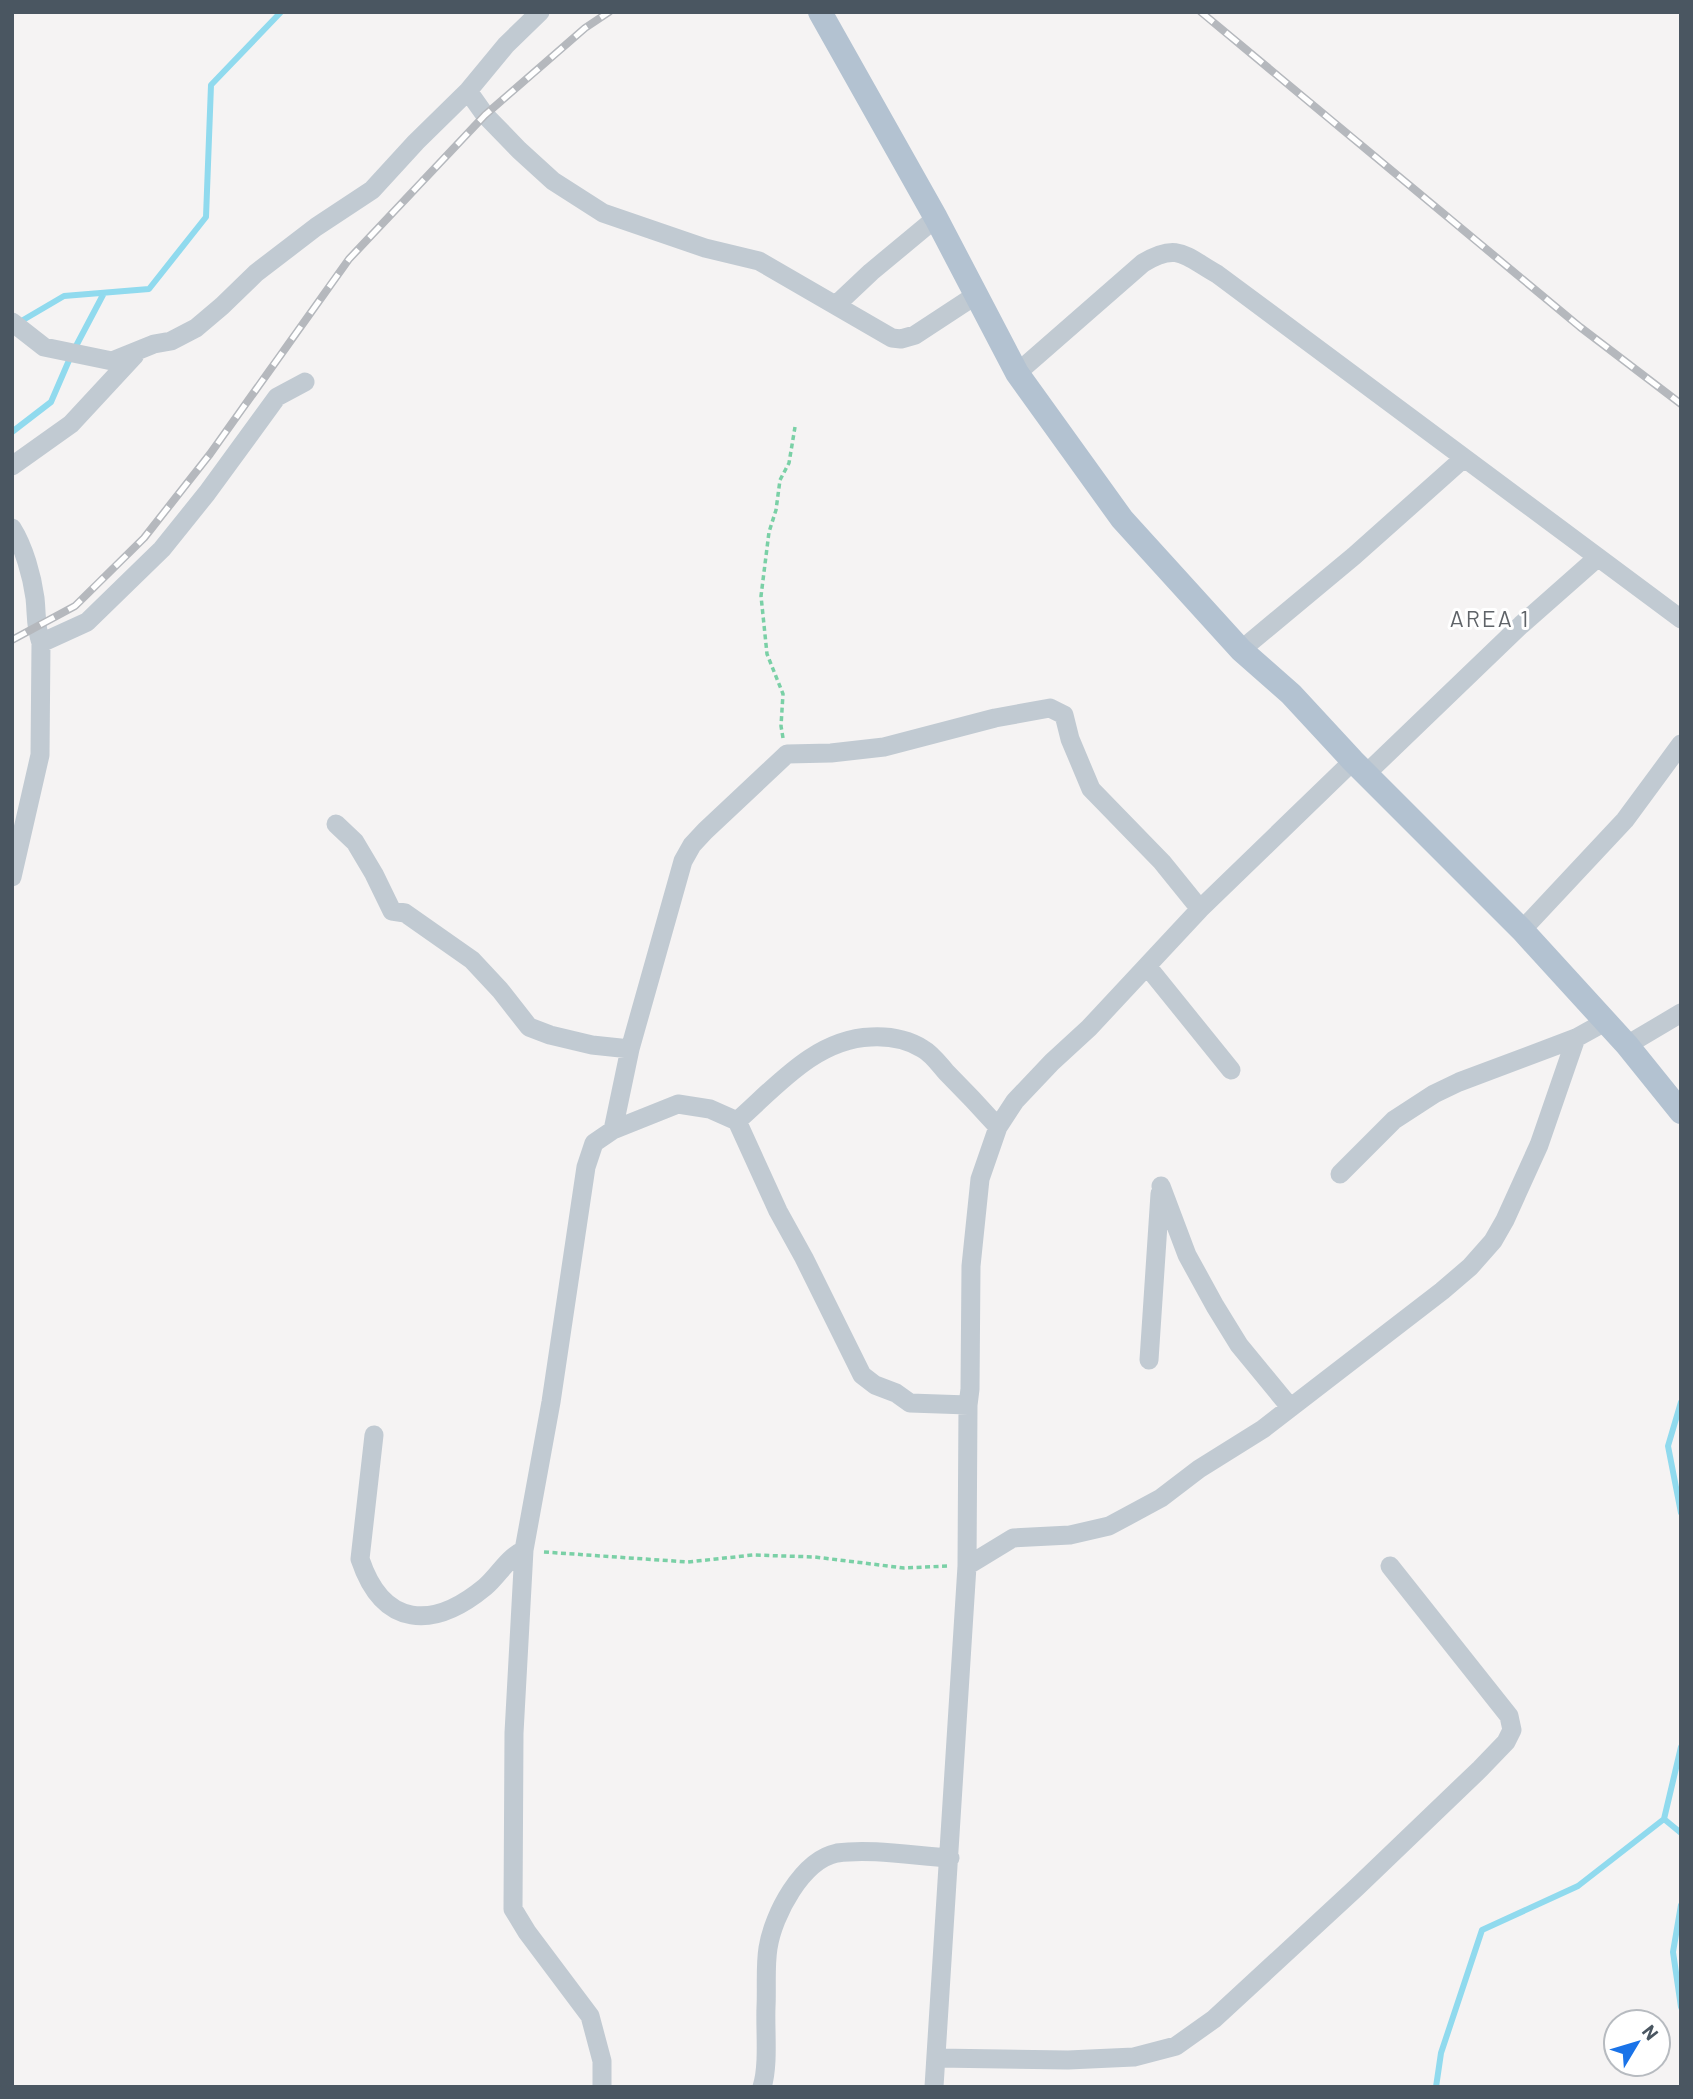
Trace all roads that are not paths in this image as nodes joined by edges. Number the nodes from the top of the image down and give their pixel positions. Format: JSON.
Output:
{"nodes":[{"id":1,"x":540,"y":12,"type":"edge"},
{"id":2,"x":820,"y":12,"type":"edge"},
{"id":3,"x":468,"y":91,"type":"junction"},
{"id":4,"x":936,"y":218,"type":"junction"},
{"id":5,"x":976,"y":295,"type":"junction"},
{"id":6,"x":836,"y":305,"type":"junction"},
{"id":7,"x":12,"y":322,"type":"edge"},
{"id":8,"x":138,"y":351,"type":"junction"},
{"id":9,"x":1017,"y":373,"type":"junction"},
{"id":10,"x":305,"y":382,"type":"dead end"},
{"id":11,"x":1464,"y":458,"type":"junction"},
{"id":12,"x":12,"y":466,"type":"edge"},
{"id":13,"x":12,"y":528,"type":"edge"},
{"id":14,"x":1597,"y":558,"type":"junction"},
{"id":15,"x":1681,"y":620,"type":"edge"},
{"id":16,"x":41,"y":643,"type":"junction"},
{"id":17,"x":1241,"y":650,"type":"junction"},
{"id":18,"x":1681,"y":744,"type":"edge"},
{"id":19,"x":1360,"y":767,"type":"junction"},
{"id":20,"x":336,"y":824,"type":"dead end"},
{"id":21,"x":12,"y":877,"type":"edge"},
{"id":22,"x":1200,"y":909,"type":"junction"},
{"id":23,"x":1522,"y":930,"type":"junction"},
{"id":24,"x":1147,"y":966,"type":"junction"},
{"id":25,"x":1681,"y":1013,"type":"edge"},
{"id":26,"x":1605,"y":1022,"type":"junction"},
{"id":27,"x":1576,"y":1038,"type":"junction"},
{"id":28,"x":1627,"y":1045,"type":"junction"},
{"id":29,"x":630,"y":1049,"type":"junction"},
{"id":30,"x":1231,"y":1070,"type":"dead end"},
{"id":31,"x":1681,"y":1112,"type":"edge"},
{"id":32,"x":737,"y":1121,"type":"junction"},
{"id":33,"x":998,"y":1127,"type":"junction"},
{"id":34,"x":613,"y":1130,"type":"junction"},
{"id":35,"x":1340,"y":1174,"type":"dead end"},
{"id":36,"x":1149,"y":1360,"type":"dead end"},
{"id":37,"x":968,"y":1405,"type":"junction"},
{"id":38,"x":1290,"y":1407,"type":"junction"},
{"id":39,"x":374,"y":1435,"type":"dead end"},
{"id":40,"x":524,"y":1550,"type":"junction"},
{"id":41,"x":967,"y":1566,"type":"junction"},
{"id":42,"x":1390,"y":1566,"type":"dead end"},
{"id":43,"x":950,"y":1858,"type":"junction"},
{"id":44,"x":937,"y":2058,"type":"junction"},
{"id":45,"x":603,"y":2087,"type":"edge"},
{"id":46,"x":762,"y":2087,"type":"edge"},
{"id":47,"x":934,"y":2087,"type":"edge"}],
"edges":[{"from":1,"to":3,"type":"street"},
{"from":2,"to":4,"type":"main road"},
{"from":3,"to":6,"type":"street"},
{"from":3,"to":8,"type":"street"},
{"from":4,"to":5,"type":"main road"},
{"from":4,"to":6,"type":"street"},
{"from":5,"to":6,"type":"street"},
{"from":5,"to":9,"type":"main road"},
{"from":7,"to":8,"type":"street"},
{"from":8,"to":12,"type":"street"},
{"from":9,"to":11,"type":"street"},
{"from":9,"to":17,"type":"main road"},
{"from":10,"to":16,"type":"street"},
{"from":11,"to":14,"type":"street"},
{"from":11,"to":17,"type":"street"},
{"from":13,"to":16,"type":"street"},
{"from":14,"to":15,"type":"street"},
{"from":14,"to":19,"type":"street"},
{"from":16,"to":21,"type":"street"},
{"from":17,"to":19,"type":"main road"},
{"from":18,"to":23,"type":"street"},
{"from":19,"to":22,"type":"street"},
{"from":19,"to":23,"type":"main road"},
{"from":20,"to":29,"type":"street"},
{"from":22,"to":24,"type":"street"},
{"from":22,"to":29,"type":"street"},
{"from":23,"to":26,"type":"main road"},
{"from":24,"to":30,"type":"street"},
{"from":24,"to":33,"type":"street"},
{"from":25,"to":28,"type":"street"},
{"from":26,"to":27,"type":"street"},
{"from":26,"to":28,"type":"main road"},
{"from":27,"to":35,"type":"street"},
{"from":27,"to":38,"type":"street"},
{"from":28,"to":31,"type":"main road"},
{"from":29,"to":34,"type":"street"},
{"from":32,"to":33,"type":"street"},
{"from":32,"to":34,"type":"street"},
{"from":32,"to":37,"type":"street"},
{"from":33,"to":37,"type":"street"},
{"from":34,"to":40,"type":"street"},
{"from":36,"to":38,"type":"street"},
{"from":37,"to":41,"type":"street"},
{"from":38,"to":41,"type":"street"},
{"from":39,"to":40,"type":"street"},
{"from":40,"to":45,"type":"street"},
{"from":41,"to":43,"type":"street"},
{"from":42,"to":44,"type":"street"},
{"from":43,"to":44,"type":"street"},
{"from":43,"to":46,"type":"street"},
{"from":44,"to":47,"type":"street"}]}
